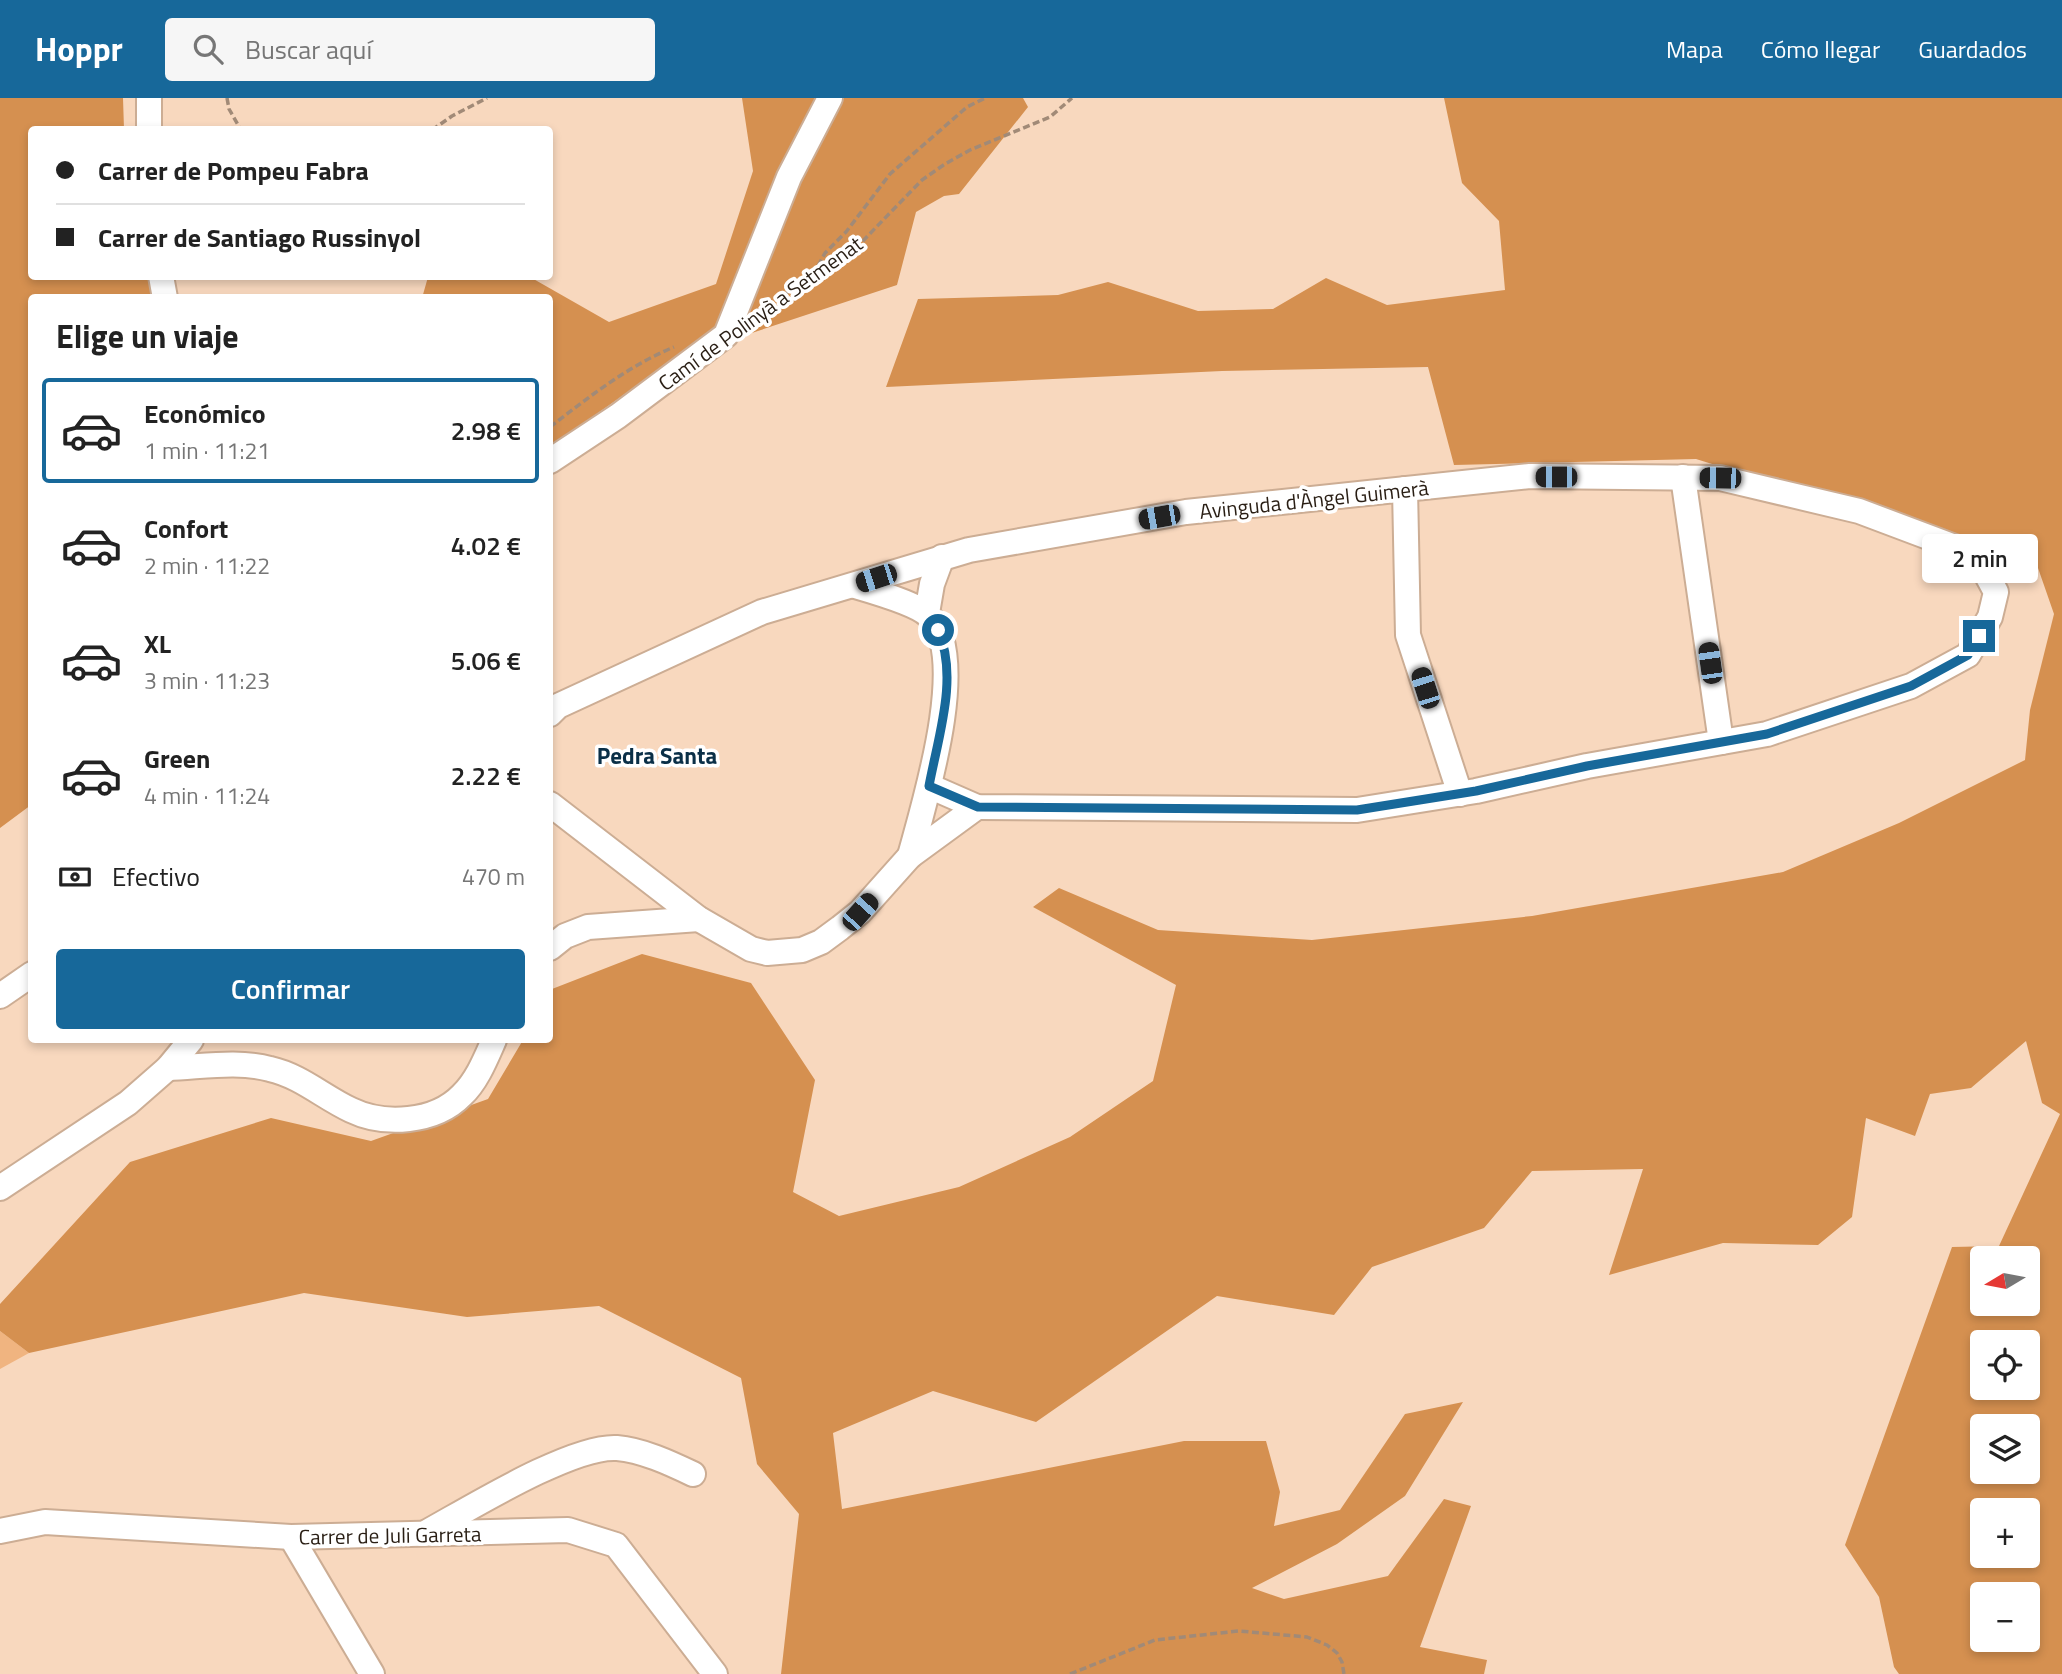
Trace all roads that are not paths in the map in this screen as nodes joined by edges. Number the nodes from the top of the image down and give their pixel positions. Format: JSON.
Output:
{"nodes":[{"id":1,"x":149,"y":98,"type":"edge"},
{"id":2,"x":830,"y":98,"type":"edge"},
{"id":3,"x":149,"y":126,"type":"edge"},
{"id":4,"x":553,"y":459,"type":"edge"},
{"id":5,"x":1683,"y":477,"type":"junction"},
{"id":6,"x":1405,"y":489,"type":"junction"},
{"id":7,"x":942,"y":557,"type":"junction"},
{"id":8,"x":855,"y":586,"type":"junction"},
{"id":9,"x":927,"y":613,"type":"junction"},
{"id":10,"x":553,"y":710,"type":"edge"},
{"id":11,"x":1721,"y":743,"type":"junction"},
{"id":12,"x":929,"y":786,"type":"junction"},
{"id":13,"x":1460,"y":794,"type":"junction"},
{"id":14,"x":553,"y":806,"type":"edge"},
{"id":15,"x":978,"y":807,"type":"junction"},
{"id":16,"x":910,"y":856,"type":"junction"},
{"id":17,"x":699,"y":919,"type":"junction"},
{"id":18,"x":553,"y":946,"type":"edge"},
{"id":19,"x":28,"y":977,"type":"edge"},
{"id":20,"x":0,"y":996,"type":"edge"},
{"id":21,"x":189,"y":1043,"type":"edge"},
{"id":22,"x":493,"y":1043,"type":"edge"},
{"id":23,"x":168,"y":1069,"type":"junction"},
{"id":24,"x":0,"y":1188,"type":"edge"},
{"id":25,"x":693,"y":1474,"type":"dead end"},
{"id":26,"x":0,"y":1531,"type":"edge"},
{"id":27,"x":424,"y":1534,"type":"junction"},
{"id":28,"x":291,"y":1537,"type":"junction"},
{"id":29,"x":372,"y":1674,"type":"edge"},
{"id":30,"x":715,"y":1674,"type":"edge"}],
"edges":[{"from":1,"to":3,"type":"street"},
{"from":2,"to":4,"type":"street","name":"Camí de Polinyà a Setmenat"},
{"from":5,"to":6,"type":"street","name":"Avinguda d'Àngel Guimerà"},
{"from":5,"to":11,"type":"street"},
{"from":5,"to":11,"type":"street","name":"Avinguda d'Àngel Guimerà"},
{"from":6,"to":7,"type":"street","name":"Avinguda d'Àngel Guimerà"},
{"from":6,"to":13,"type":"street"},
{"from":7,"to":8,"type":"street","name":"Avinguda d'Àngel Guimerà"},
{"from":7,"to":9,"type":"street"},
{"from":8,"to":9,"type":"street"},
{"from":8,"to":10,"type":"street","name":"Avinguda d'Àngel Guimerà"},
{"from":9,"to":12,"type":"street"},
{"from":11,"to":13,"type":"street"},
{"from":12,"to":15,"type":"street"},
{"from":12,"to":16,"type":"street"},
{"from":13,"to":15,"type":"street"},
{"from":14,"to":17,"type":"street"},
{"from":15,"to":16,"type":"street"},
{"from":16,"to":17,"type":"street"},
{"from":17,"to":18,"type":"street"},
{"from":19,"to":20,"type":"street"},
{"from":21,"to":23,"type":"street"},
{"from":22,"to":23,"type":"street"},
{"from":23,"to":24,"type":"street"},
{"from":25,"to":27,"type":"street"},
{"from":26,"to":28,"type":"street","name":"Carrer de Juli Garreta"},
{"from":27,"to":28,"type":"street","name":"Carrer de Juli Garreta"},
{"from":27,"to":30,"type":"street","name":"Carrer de Juli Garreta"},
{"from":28,"to":29,"type":"street"}]}
